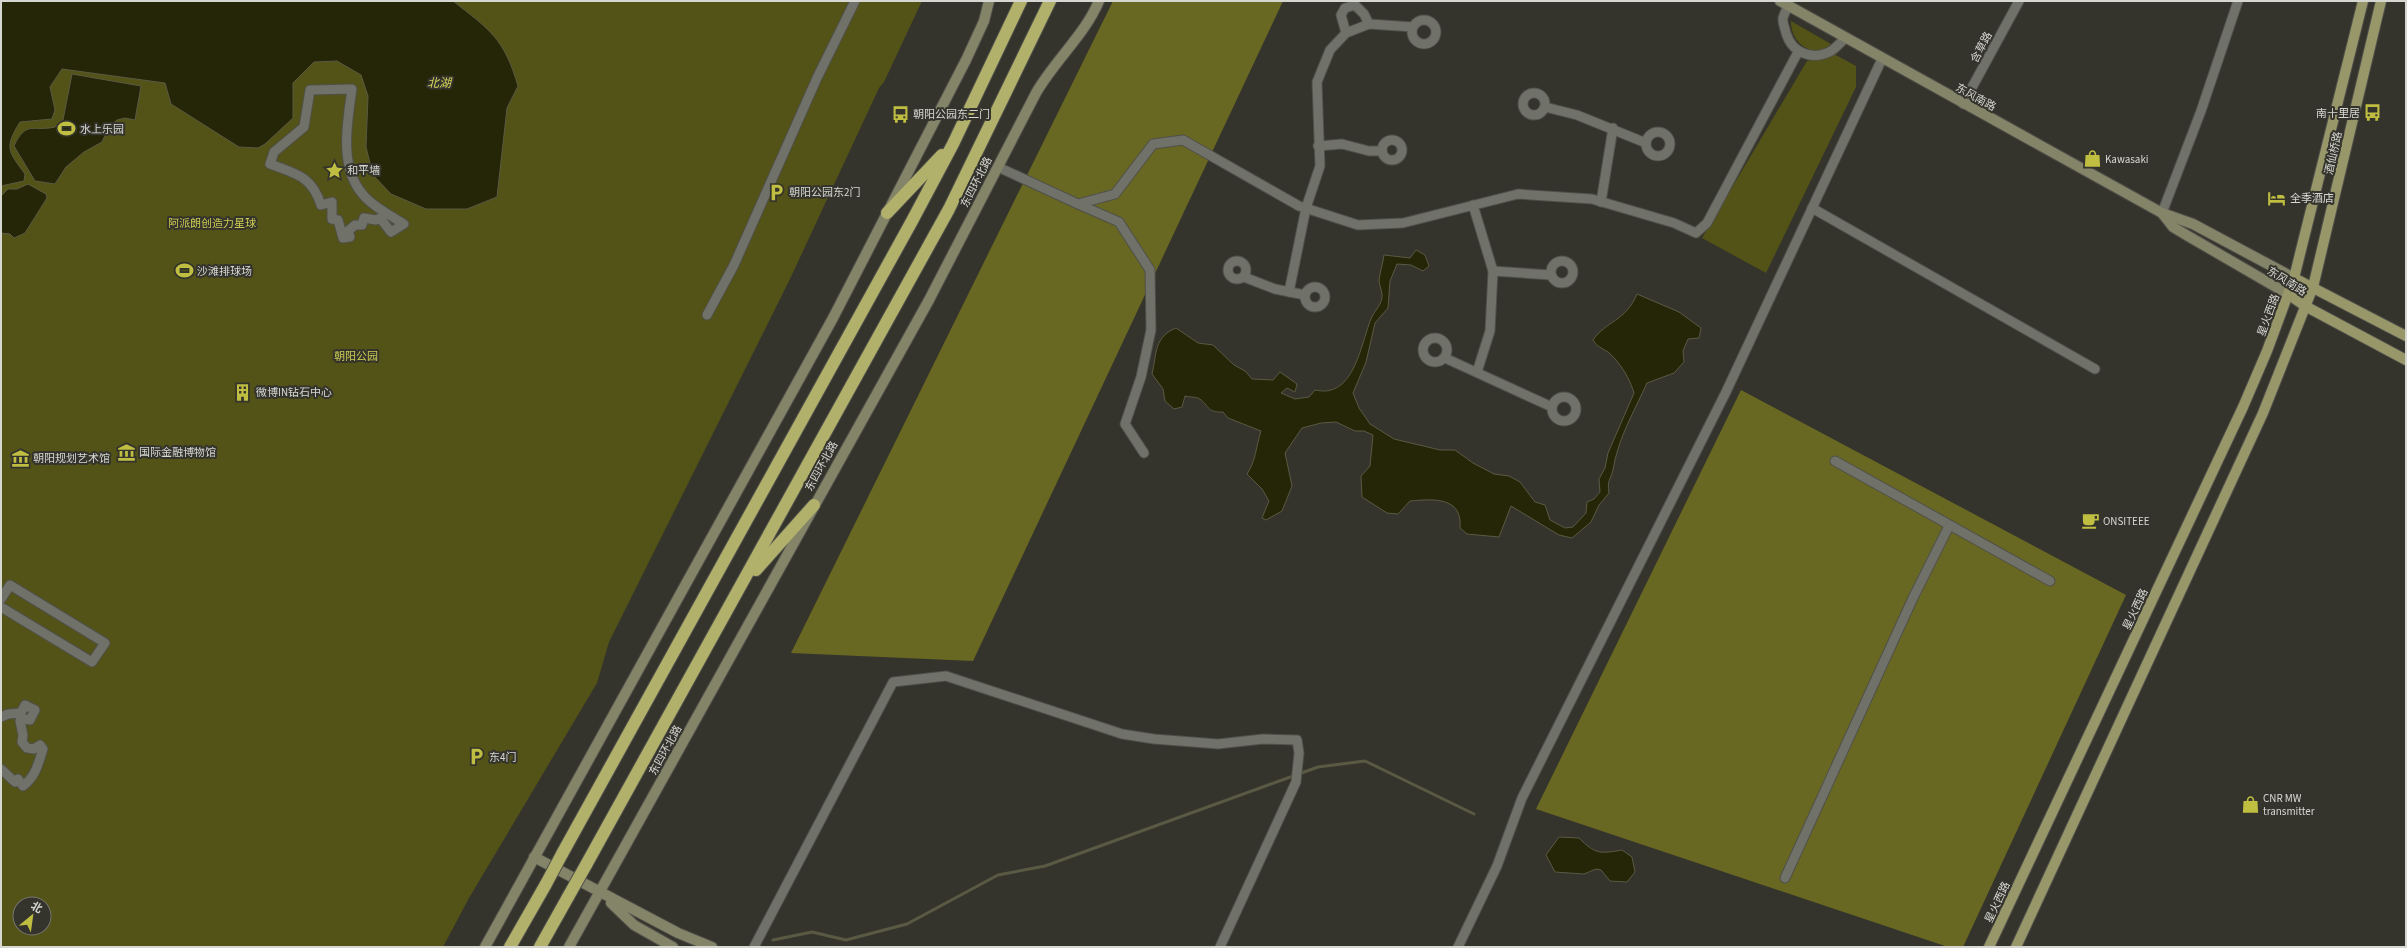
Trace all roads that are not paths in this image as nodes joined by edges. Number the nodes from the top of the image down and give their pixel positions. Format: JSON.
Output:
{"nodes":[{"id":1,"x":855,"y":1,"type":"edge"},
{"id":2,"x":989,"y":1,"type":"edge"},
{"id":3,"x":1021,"y":1,"type":"edge"},
{"id":4,"x":1050,"y":1,"type":"edge"},
{"id":5,"x":1099,"y":1,"type":"edge"},
{"id":6,"x":2019,"y":1,"type":"edge"},
{"id":7,"x":2238,"y":1,"type":"edge"},
{"id":8,"x":2363,"y":1,"type":"edge"},
{"id":9,"x":2381,"y":1,"type":"edge"},
{"id":10,"x":1784,"y":3,"type":"edge"},
{"id":11,"x":1369,"y":24,"type":"junction"},
{"id":12,"x":1413,"y":27,"type":"dead end"},
{"id":13,"x":1346,"y":33,"type":"junction"},
{"id":14,"x":1845,"y":38,"type":"junction"},
{"id":15,"x":1798,"y":52,"type":"junction"},
{"id":16,"x":1882,"y":59,"type":"junction"},
{"id":17,"x":310,"y":90,"type":"joint"},
{"id":18,"x":1963,"y":104,"type":"junction"},
{"id":19,"x":1545,"y":107,"type":"dead end"},
{"id":20,"x":1613,"y":128,"type":"junction"},
{"id":21,"x":1646,"y":143,"type":"dead end"},
{"id":22,"x":953,"y":144,"type":"junction"},
{"id":23,"x":1318,"y":146,"type":"junction"},
{"id":24,"x":1382,"y":151,"type":"dead end"},
{"id":25,"x":998,"y":167,"type":"junction"},
{"id":26,"x":1601,"y":202,"type":"junction"},
{"id":27,"x":1078,"y":204,"type":"junction"},
{"id":28,"x":1473,"y":205,"type":"junction"},
{"id":29,"x":1306,"y":208,"type":"junction"},
{"id":30,"x":1812,"y":208,"type":"junction"},
{"id":31,"x":887,"y":213,"type":"junction"},
{"id":32,"x":2162,"y":213,"type":"junction"},
{"id":33,"x":1493,"y":271,"type":"junction"},
{"id":34,"x":1551,"y":275,"type":"dead end"},
{"id":35,"x":1244,"y":276,"type":"dead end"},
{"id":36,"x":2294,"y":278,"type":"junction"},
{"id":37,"x":2313,"y":287,"type":"junction"},
{"id":38,"x":1289,"y":292,"type":"junction"},
{"id":39,"x":2288,"y":294,"type":"junction"},
{"id":40,"x":1305,"y":295,"type":"dead end"},
{"id":41,"x":2305,"y":306,"type":"junction"},
{"id":42,"x":707,"y":315,"type":"dead end"},
{"id":43,"x":2406,"y":336,"type":"edge"},
{"id":44,"x":1445,"y":358,"type":"dead end"},
{"id":45,"x":2406,"y":360,"type":"edge"},
{"id":46,"x":2095,"y":369,"type":"dead end"},
{"id":47,"x":1477,"y":372,"type":"junction"},
{"id":48,"x":1552,"y":407,"type":"dead end"},
{"id":49,"x":1144,"y":453,"type":"dead end"},
{"id":50,"x":1835,"y":461,"type":"dead end"},
{"id":51,"x":814,"y":505,"type":"junction"},
{"id":52,"x":1949,"y":526,"type":"junction"},
{"id":53,"x":2050,"y":581,"type":"dead end"},
{"id":54,"x":742,"y":585,"type":"junction"},
{"id":55,"x":1,"y":598,"type":"edge"},
{"id":56,"x":1,"y":607,"type":"edge"},
{"id":57,"x":1,"y":717,"type":"edge"},
{"id":58,"x":1,"y":770,"type":"edge"},
{"id":59,"x":534,"y":857,"type":"junction"},
{"id":60,"x":1785,"y":878,"type":"dead end"},
{"id":61,"x":600,"y":893,"type":"junction"},
{"id":62,"x":485,"y":947,"type":"edge"},
{"id":63,"x":510,"y":947,"type":"edge"},
{"id":64,"x":540,"y":947,"type":"edge"},
{"id":65,"x":569,"y":947,"type":"edge"},
{"id":66,"x":673,"y":947,"type":"edge"},
{"id":67,"x":712,"y":947,"type":"edge"},
{"id":68,"x":754,"y":947,"type":"edge"},
{"id":69,"x":1220,"y":947,"type":"edge"},
{"id":70,"x":1458,"y":947,"type":"edge"},
{"id":71,"x":1989,"y":947,"type":"edge"},
{"id":72,"x":2016,"y":947,"type":"edge"}],
"edges":[{"from":1,"to":42,"type":"street"},
{"from":2,"to":31,"type":"street"},
{"from":3,"to":22,"type":"highway"},
{"from":4,"to":54,"type":"highway","name":"东四环北路"},
{"from":5,"to":25,"type":"street","name":"东四环北路"},
{"from":6,"to":18,"type":"street","name":"含草路"},
{"from":7,"to":32,"type":"street"},
{"from":8,"to":36,"type":"main road","name":"酒仙桥路"},
{"from":9,"to":37,"type":"main road","name":"酒仙桥路"},
{"from":10,"to":14,"type":"street","name":"东风南路"},
{"from":10,"to":15,"type":"street"},
{"from":11,"to":12,"type":"street"},
{"from":11,"to":13,"type":"street"},
{"from":11,"to":13,"type":"street"},
{"from":13,"to":23,"type":"street"},
{"from":14,"to":15,"type":"street"},
{"from":14,"to":16,"type":"street","name":"东风南路"},
{"from":15,"to":26,"type":"street"},
{"from":16,"to":18,"type":"street","name":"东风南路"},
{"from":16,"to":30,"type":"street"},
{"from":17,"to":17,"type":"street"},
{"from":18,"to":32,"type":"street","name":"东风南路"},
{"from":19,"to":20,"type":"street"},
{"from":20,"to":21,"type":"street"},
{"from":20,"to":26,"type":"street"},
{"from":22,"to":31,"type":"highway"},
{"from":22,"to":63,"type":"highway","bridge":true},
{"from":23,"to":24,"type":"street"},
{"from":23,"to":29,"type":"street"},
{"from":25,"to":27,"type":"street"},
{"from":25,"to":51,"type":"street","name":"东四环北路"},
{"from":26,"to":28,"type":"street"},
{"from":27,"to":29,"type":"street"},
{"from":27,"to":49,"type":"street"},
{"from":28,"to":29,"type":"street"},
{"from":28,"to":33,"type":"street"},
{"from":29,"to":38,"type":"street"},
{"from":30,"to":46,"type":"street"},
{"from":30,"to":70,"type":"street"},
{"from":31,"to":59,"type":"street"},
{"from":32,"to":36,"type":"street","name":"东风南路"},
{"from":32,"to":39,"type":"street","name":"东风南路"},
{"from":33,"to":34,"type":"street"},
{"from":33,"to":47,"type":"street"},
{"from":35,"to":38,"type":"street"},
{"from":36,"to":37,"type":"main road","name":"东风南路"},
{"from":36,"to":39,"type":"main road","name":"星火西路"},
{"from":37,"to":41,"type":"main road"},
{"from":37,"to":43,"type":"main road","name":"东风南路"},
{"from":38,"to":40,"type":"street"},
{"from":39,"to":41,"type":"main road","name":"东风南路"},
{"from":39,"to":71,"type":"main road","name":"星火西路"},
{"from":41,"to":45,"type":"main road","name":"东风南路"},
{"from":41,"to":72,"type":"main road"},
{"from":44,"to":47,"type":"street"},
{"from":47,"to":48,"type":"street"},
{"from":50,"to":52,"type":"street"},
{"from":51,"to":54,"type":"highway"},
{"from":51,"to":61,"type":"street","name":"东四环北路"},
{"from":52,"to":53,"type":"street"},
{"from":52,"to":60,"type":"street"},
{"from":54,"to":64,"type":"highway","name":"东四环北路","bridge":true},
{"from":55,"to":56,"type":"street"},
{"from":57,"to":58,"type":"street"},
{"from":59,"to":61,"type":"street"},
{"from":59,"to":62,"type":"street"},
{"from":61,"to":65,"type":"street","name":"东四环北路"},
{"from":61,"to":66,"type":"street"},
{"from":61,"to":67,"type":"street"},
{"from":68,"to":69,"type":"street"}]}
